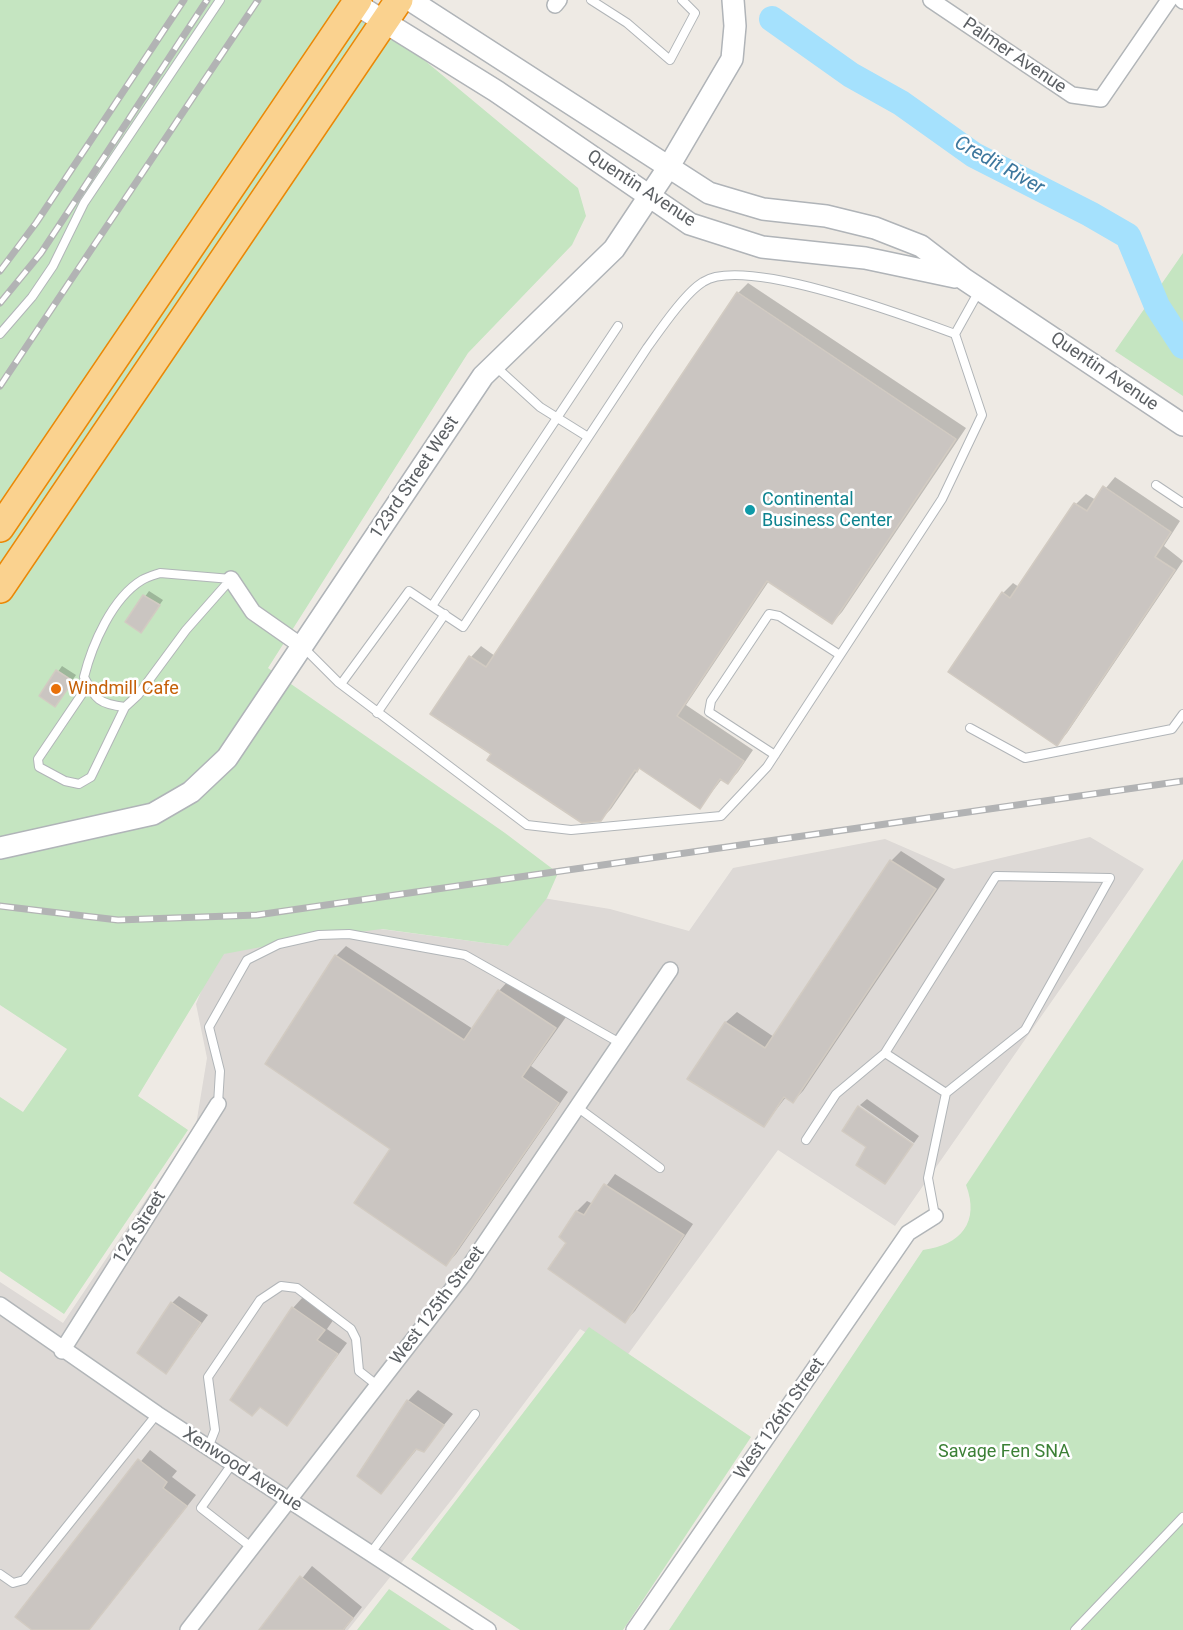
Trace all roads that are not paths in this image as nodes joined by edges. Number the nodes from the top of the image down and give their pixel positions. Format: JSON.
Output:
{"nodes":[{"id":1,"x":220,"y":0,"type":"edge"},
{"id":2,"x":410,"y":0,"type":"edge"},
{"id":3,"x":591,"y":0,"type":"edge"},
{"id":4,"x":682,"y":0,"type":"edge"},
{"id":5,"x":733,"y":0,"type":"edge"},
{"id":6,"x":931,"y":0,"type":"edge"},
{"id":7,"x":1169,"y":0,"type":"edge"},
{"id":8,"x":357,"y":2,"type":"edge"},
{"id":9,"x":392,"y":10,"type":"edge"},
{"id":10,"x":668,"y":168,"type":"junction"},
{"id":11,"x":649,"y":196,"type":"junction"},
{"id":12,"x":972,"y":284,"type":"junction"},
{"id":13,"x":618,"y":326,"type":"dead end"},
{"id":14,"x":0,"y":334,"type":"edge"},
{"id":15,"x":955,"y":334,"type":"junction"},
{"id":16,"x":494,"y":365,"type":"junction"},
{"id":17,"x":558,"y":418,"type":"junction"},
{"id":18,"x":1183,"y":425,"type":"edge"},
{"id":19,"x":588,"y":437,"type":"junction"},
{"id":20,"x":1156,"y":485,"type":"dead end"},
{"id":21,"x":1183,"y":503,"type":"edge"},
{"id":22,"x":0,"y":528,"type":"edge"},
{"id":23,"x":231,"y":579,"type":"junction"},
{"id":24,"x":0,"y":589,"type":"edge"},
{"id":25,"x":432,"y":606,"type":"junction"},
{"id":26,"x":444,"y":614,"type":"junction"},
{"id":27,"x":303,"y":646,"type":"junction"},
{"id":28,"x":840,"y":655,"type":"junction"},
{"id":29,"x":341,"y":684,"type":"junction"},
{"id":30,"x":88,"y":685,"type":"junction"},
{"id":31,"x":125,"y":707,"type":"junction"},
{"id":32,"x":378,"y":713,"type":"junction"},
{"id":33,"x":1183,"y":714,"type":"edge"},
{"id":34,"x":970,"y":728,"type":"dead end"},
{"id":35,"x":775,"y":756,"type":"junction"},
{"id":36,"x":0,"y":848,"type":"edge"},
{"id":37,"x":669,"y":970,"type":"dead end"},
{"id":38,"x":620,"y":1043,"type":"junction"},
{"id":39,"x":885,"y":1053,"type":"junction"},
{"id":40,"x":946,"y":1093,"type":"junction"},
{"id":41,"x":218,"y":1104,"type":"joint"},
{"id":42,"x":577,"y":1107,"type":"junction"},
{"id":43,"x":806,"y":1140,"type":"dead end"},
{"id":44,"x":660,"y":1168,"type":"dead end"},
{"id":45,"x":935,"y":1216,"type":"joint"},
{"id":46,"x":0,"y":1305,"type":"edge"},
{"id":47,"x":62,"y":1351,"type":"junction"},
{"id":48,"x":378,"y":1386,"type":"junction"},
{"id":49,"x":157,"y":1414,"type":"junction"},
{"id":50,"x":475,"y":1414,"type":"dead end"},
{"id":51,"x":208,"y":1448,"type":"junction"},
{"id":52,"x":232,"y":1464,"type":"junction"},
{"id":53,"x":288,"y":1501,"type":"junction"},
{"id":54,"x":1183,"y":1517,"type":"edge"},
{"id":55,"x":251,"y":1547,"type":"junction"},
{"id":56,"x":370,"y":1554,"type":"junction"},
{"id":57,"x":0,"y":1574,"type":"edge"},
{"id":58,"x":188,"y":1630,"type":"edge"},
{"id":59,"x":488,"y":1630,"type":"edge"},
{"id":60,"x":634,"y":1630,"type":"edge"},
{"id":61,"x":1075,"y":1630,"type":"edge"}],
"edges":[{"from":1,"to":14,"type":"lane"},
{"from":2,"to":10,"type":"street","name":"Quentin Avenue"},
{"from":3,"to":4,"type":"lane"},
{"from":5,"to":10,"type":"street","name":"123rd Street West"},
{"from":6,"to":7,"type":"street","name":"Palmer Avenue"},
{"from":8,"to":9,"type":"street","name":"Quentin Avenue"},
{"from":8,"to":22,"type":"highway"},
{"from":9,"to":11,"type":"street","name":"Quentin Avenue"},
{"from":9,"to":24,"type":"highway"},
{"from":10,"to":11,"type":"street","name":"123rd Street West"},
{"from":10,"to":12,"type":"street","name":"Quentin Avenue"},
{"from":11,"to":12,"type":"street","name":"Quentin Avenue"},
{"from":11,"to":16,"type":"street","name":"123rd Street West"},
{"from":12,"to":15,"type":"lane"},
{"from":12,"to":18,"type":"street","name":"Quentin Avenue"},
{"from":13,"to":17,"type":"lane"},
{"from":15,"to":19,"type":"lane"},
{"from":15,"to":28,"type":"lane"},
{"from":16,"to":17,"type":"lane"},
{"from":16,"to":27,"type":"street","name":"123rd Street West"},
{"from":17,"to":19,"type":"lane"},
{"from":17,"to":25,"type":"lane"},
{"from":19,"to":26,"type":"lane"},
{"from":20,"to":21,"type":"lane"},
{"from":23,"to":27,"type":"street"},
{"from":23,"to":30,"type":"lane"},
{"from":23,"to":31,"type":"lane"},
{"from":25,"to":26,"type":"lane"},
{"from":25,"to":29,"type":"lane"},
{"from":26,"to":32,"type":"lane"},
{"from":27,"to":29,"type":"lane"},
{"from":27,"to":36,"type":"street","name":"123rd Street West"},
{"from":28,"to":35,"type":"lane"},
{"from":28,"to":35,"type":"lane"},
{"from":29,"to":32,"type":"lane"},
{"from":30,"to":31,"type":"lane"},
{"from":30,"to":31,"type":"lane"},
{"from":32,"to":35,"type":"lane"},
{"from":33,"to":34,"type":"lane"},
{"from":37,"to":38,"type":"street","name":"West 125th Street"},
{"from":38,"to":41,"type":"lane"},
{"from":38,"to":42,"type":"street","name":"West 125th Street"},
{"from":39,"to":40,"type":"lane"},
{"from":39,"to":40,"type":"lane"},
{"from":39,"to":43,"type":"lane"},
{"from":40,"to":45,"type":"lane"},
{"from":41,"to":47,"type":"street","name":"124 Street"},
{"from":42,"to":44,"type":"lane"},
{"from":42,"to":48,"type":"street","name":"West 125th Street"},
{"from":45,"to":60,"type":"street","name":"West 126th Street"},
{"from":46,"to":47,"type":"street","name":"Xenwood Avenue"},
{"from":47,"to":49,"type":"street","name":"Xenwood Avenue"},
{"from":48,"to":51,"type":"lane"},
{"from":48,"to":53,"type":"street","name":"West 125th Street"},
{"from":49,"to":51,"type":"street","name":"Xenwood Avenue"},
{"from":49,"to":57,"type":"lane"},
{"from":50,"to":56,"type":"lane"},
{"from":51,"to":52,"type":"street","name":"Xenwood Avenue"},
{"from":52,"to":53,"type":"street","name":"Xenwood Avenue"},
{"from":52,"to":55,"type":"lane"},
{"from":53,"to":55,"type":"street","name":"West 125th Street"},
{"from":53,"to":56,"type":"street","name":"Xenwood Avenue"},
{"from":54,"to":61,"type":"lane"},
{"from":55,"to":58,"type":"street","name":"West 125th Street"},
{"from":56,"to":59,"type":"street","name":"Xenwood Avenue"}]}
